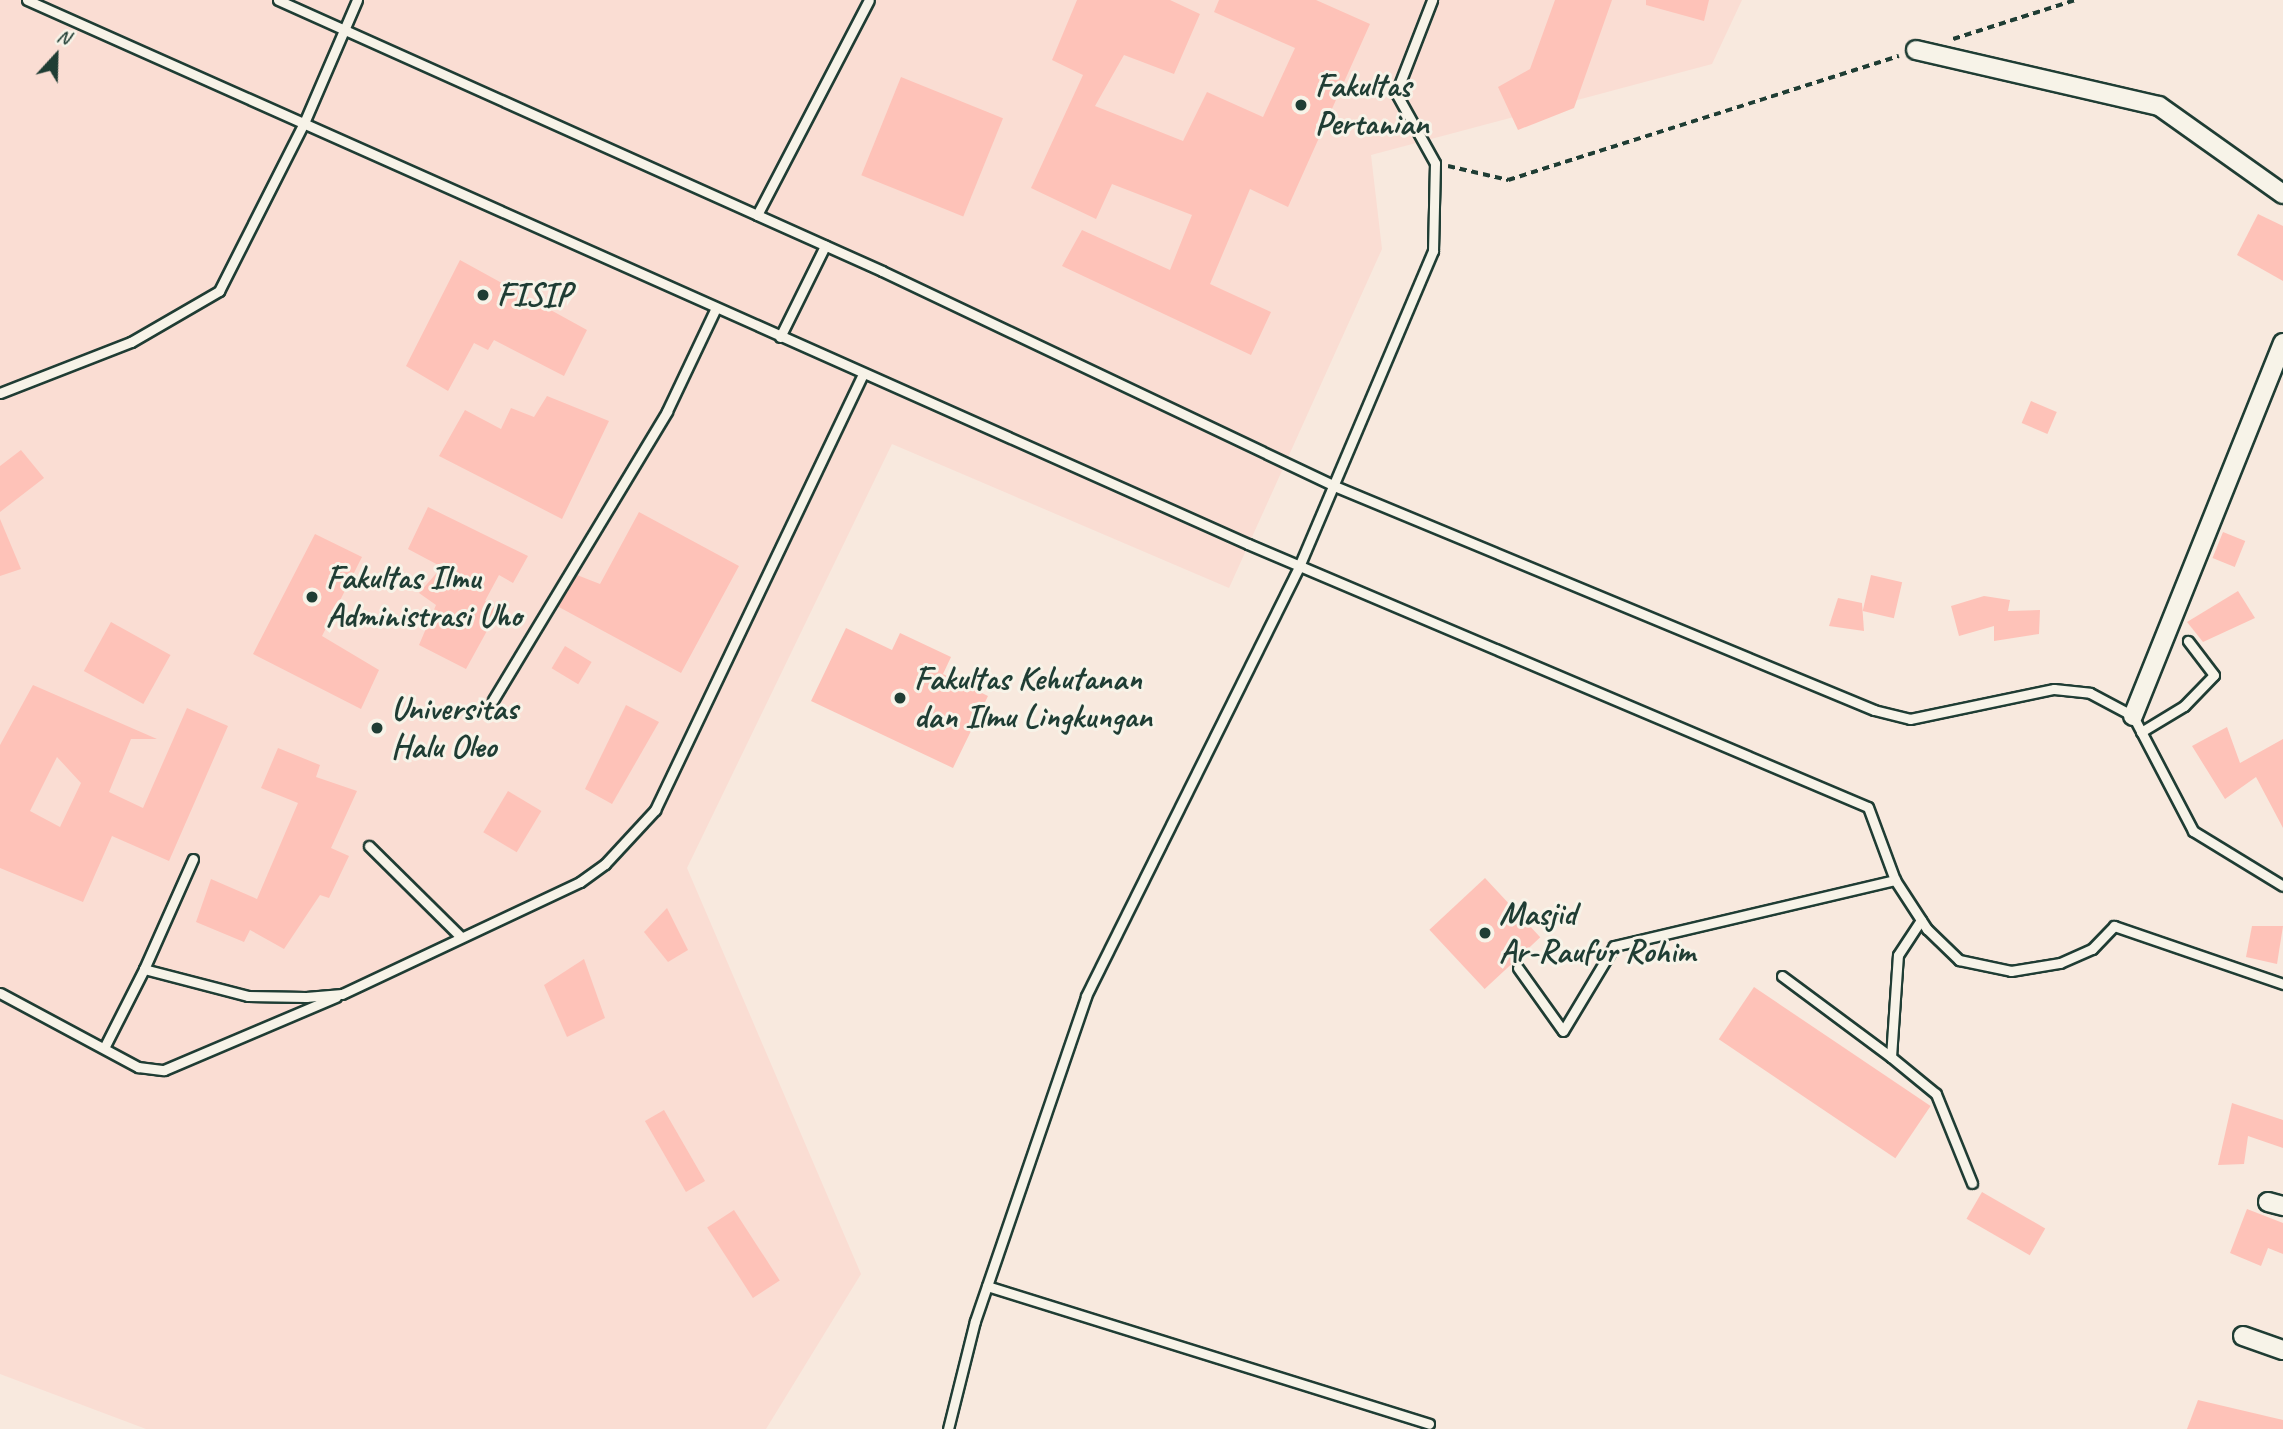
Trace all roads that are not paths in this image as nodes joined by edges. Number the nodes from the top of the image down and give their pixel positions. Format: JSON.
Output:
{"nodes":[{"id":1,"x":27,"y":0,"type":"edge"},
{"id":2,"x":278,"y":0,"type":"edge"},
{"id":3,"x":357,"y":0,"type":"edge"},
{"id":4,"x":869,"y":0,"type":"edge"},
{"id":5,"x":1432,"y":0,"type":"edge"},
{"id":6,"x":344,"y":30,"type":"junction"},
{"id":7,"x":1916,"y":50,"type":"road end"},
{"id":8,"x":304,"y":123,"type":"junction"},
{"id":9,"x":2283,"y":194,"type":"edge"},
{"id":10,"x":757,"y":215,"type":"junction"},
{"id":11,"x":825,"y":246,"type":"junction"},
{"id":12,"x":715,"y":310,"type":"junction"},
{"id":13,"x":780,"y":337,"type":"junction"},
{"id":14,"x":2283,"y":343,"type":"edge"},
{"id":15,"x":863,"y":373,"type":"junction"},
{"id":16,"x":0,"y":393,"type":"edge"},
{"id":17,"x":1332,"y":485,"type":"junction"},
{"id":18,"x":1300,"y":564,"type":"junction"},
{"id":19,"x":2188,"y":641,"type":"dead end"},
{"id":20,"x":492,"y":700,"type":"dead end"},
{"id":21,"x":2137,"y":724,"type":"junction"},
{"id":22,"x":369,"y":846,"type":"dead end"},
{"id":23,"x":193,"y":859,"type":"dead end"},
{"id":24,"x":1895,"y":880,"type":"junction"},
{"id":25,"x":2283,"y":887,"type":"edge"},
{"id":26,"x":1921,"y":920,"type":"junction"},
{"id":27,"x":459,"y":935,"type":"junction"},
{"id":28,"x":1518,"y":968,"type":"dead end"},
{"id":29,"x":144,"y":970,"type":"junction"},
{"id":30,"x":1782,"y":976,"type":"dead end"},
{"id":31,"x":2283,"y":984,"type":"edge"},
{"id":32,"x":0,"y":993,"type":"edge"},
{"id":33,"x":342,"y":994,"type":"junction"},
{"id":34,"x":104,"y":1048,"type":"junction"},
{"id":35,"x":1891,"y":1058,"type":"junction"},
{"id":36,"x":1972,"y":1183,"type":"dead end"},
{"id":37,"x":987,"y":1286,"type":"junction"},
{"id":38,"x":2243,"y":1336,"type":"dead end"},
{"id":39,"x":2283,"y":1350,"type":"edge"},
{"id":40,"x":1429,"y":1424,"type":"dead end"},
{"id":41,"x":948,"y":1429,"type":"edge"}],
"edges":[{"from":1,"to":8,"type":"lane"},
{"from":2,"to":6,"type":"lane"},
{"from":3,"to":6,"type":"lane"},
{"from":4,"to":10,"type":"lane"},
{"from":5,"to":17,"type":"lane"},
{"from":6,"to":8,"type":"lane"},
{"from":6,"to":10,"type":"lane"},
{"from":7,"to":9,"type":"street"},
{"from":8,"to":12,"type":"lane"},
{"from":8,"to":16,"type":"lane"},
{"from":10,"to":11,"type":"lane"},
{"from":11,"to":13,"type":"lane"},
{"from":11,"to":17,"type":"lane"},
{"from":12,"to":13,"type":"lane"},
{"from":12,"to":20,"type":"lane"},
{"from":13,"to":15,"type":"lane"},
{"from":14,"to":21,"type":"street"},
{"from":15,"to":18,"type":"lane"},
{"from":15,"to":27,"type":"lane"},
{"from":17,"to":18,"type":"lane"},
{"from":17,"to":21,"type":"lane"},
{"from":18,"to":24,"type":"lane"},
{"from":18,"to":37,"type":"lane"},
{"from":19,"to":21,"type":"lane"},
{"from":21,"to":25,"type":"lane"},
{"from":22,"to":27,"type":"lane"},
{"from":23,"to":29,"type":"lane"},
{"from":24,"to":26,"type":"lane"},
{"from":24,"to":28,"type":"lane"},
{"from":26,"to":31,"type":"lane"},
{"from":26,"to":35,"type":"lane"},
{"from":27,"to":33,"type":"lane"},
{"from":29,"to":33,"type":"lane"},
{"from":29,"to":34,"type":"lane"},
{"from":30,"to":35,"type":"lane"},
{"from":32,"to":34,"type":"lane"},
{"from":33,"to":34,"type":"lane"},
{"from":35,"to":36,"type":"lane"},
{"from":37,"to":40,"type":"lane"},
{"from":37,"to":41,"type":"lane"},
{"from":38,"to":39,"type":"street"}]}
